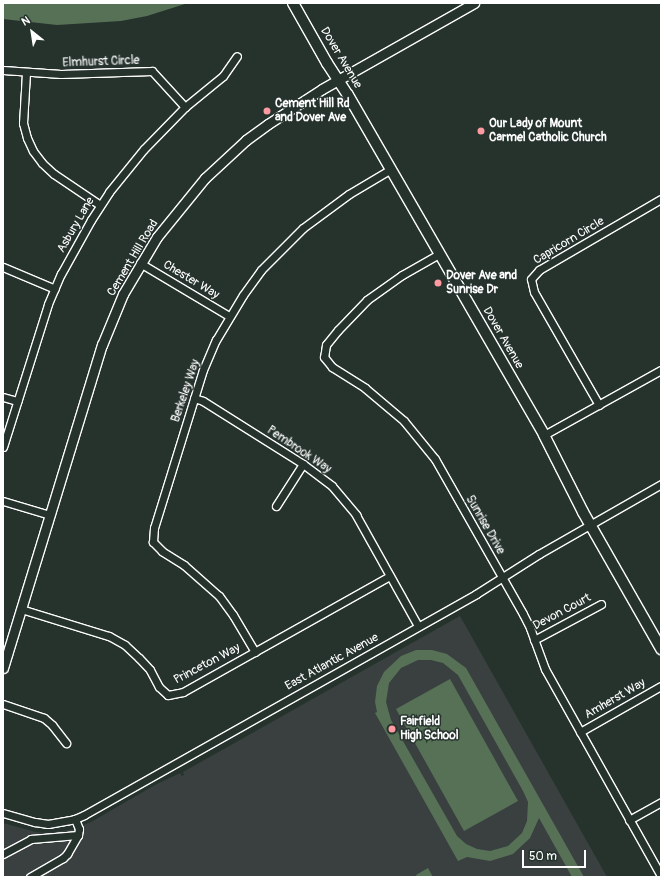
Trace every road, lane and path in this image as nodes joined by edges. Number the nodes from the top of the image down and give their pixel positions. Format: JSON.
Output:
{"nodes":[{"id":1,"x":293,"y":3,"type":"edge"},
{"id":2,"x":474,"y":3,"type":"edge"},
{"id":3,"x":237,"y":56,"type":"dead end"},
{"id":4,"x":3,"y":70,"type":"edge"},
{"id":5,"x":26,"y":72,"type":"junction"},
{"id":6,"x":338,"y":80,"type":"junction"},
{"id":7,"x":185,"y":107,"type":"junction"},
{"id":8,"x":391,"y":169,"type":"junction"},
{"id":9,"x":661,"y":199,"type":"edge"},
{"id":10,"x":100,"y":205,"type":"junction"},
{"id":11,"x":439,"y":254,"type":"junction"},
{"id":12,"x":140,"y":263,"type":"junction"},
{"id":13,"x":3,"y":266,"type":"edge"},
{"id":14,"x":55,"y":289,"type":"junction"},
{"id":15,"x":229,"y":316,"type":"junction"},
{"id":16,"x":661,"y":370,"type":"edge"},
{"id":17,"x":3,"y":397,"type":"edge"},
{"id":18,"x":194,"y":398,"type":"junction"},
{"id":19,"x":17,"y":401,"type":"junction"},
{"id":20,"x":599,"y":405,"type":"junction"},
{"id":21,"x":544,"y":435,"type":"junction"},
{"id":22,"x":3,"y":447,"type":"edge"},
{"id":23,"x":303,"y":464,"type":"junction"},
{"id":24,"x":661,"y":484,"type":"edge"},
{"id":25,"x":3,"y":501,"type":"edge"},
{"id":26,"x":276,"y":506,"type":"dead end"},
{"id":27,"x":50,"y":515,"type":"junction"},
{"id":28,"x":590,"y":524,"type":"junction"},
{"id":29,"x":390,"y":576,"type":"junction"},
{"id":30,"x":502,"y":577,"type":"junction"},
{"id":31,"x":601,"y":604,"type":"dead end"},
{"id":32,"x":21,"y":609,"type":"junction"},
{"id":33,"x":418,"y":626,"type":"junction"},
{"id":34,"x":534,"y":640,"type":"junction"},
{"id":35,"x":661,"y":649,"type":"edge"},
{"id":36,"x":255,"y":652,"type":"junction"},
{"id":37,"x":3,"y":668,"type":"edge"},
{"id":38,"x":661,"y":686,"type":"edge"},
{"id":39,"x":3,"y":704,"type":"edge"},
{"id":40,"x":580,"y":732,"type":"junction"},
{"id":41,"x":66,"y":743,"type":"dead end"},
{"id":42,"x":661,"y":802,"type":"edge"},
{"id":43,"x":3,"y":813,"type":"edge"},
{"id":44,"x":75,"y":819,"type":"junction"},
{"id":45,"x":630,"y":820,"type":"junction"},
{"id":46,"x":78,"y":835,"type":"junction"},
{"id":47,"x":3,"y":854,"type":"edge"},
{"id":48,"x":661,"y":876,"type":"edge"},
{"id":49,"x":30,"y":877,"type":"edge"}],
"edges":[{"from":1,"to":6,"type":"main road","name":"Dover Avenue"},
{"from":2,"to":6,"type":"street","name":"Cement Hill Road"},
{"from":3,"to":7,"type":"street","name":"Asbury Lane"},
{"from":4,"to":5,"type":"street","name":"Elmhurst Circle"},
{"from":5,"to":7,"type":"street","name":"Elmhurst Circle"},
{"from":5,"to":10,"type":"street"},
{"from":6,"to":8,"type":"main road","name":"Dover Avenue"},
{"from":6,"to":12,"type":"street","name":"Cement Hill Road"},
{"from":7,"to":10,"type":"street","name":"Asbury Lane"},
{"from":8,"to":11,"type":"main road","name":"Dover Avenue"},
{"from":8,"to":15,"type":"street","name":"Berkeley Way"},
{"from":9,"to":20,"type":"street","name":"Capricorn Circle"},
{"from":10,"to":14,"type":"street","name":"Asbury Lane"},
{"from":11,"to":21,"type":"main road","name":"Dover Avenue"},
{"from":11,"to":30,"type":"street","name":"Sunrise Drive"},
{"from":12,"to":15,"type":"street","name":"Chester Way"},
{"from":12,"to":27,"type":"street","name":"Cement Hill Road"},
{"from":13,"to":14,"type":"street"},
{"from":14,"to":19,"type":"street","name":"Asbury Lane"},
{"from":15,"to":18,"type":"street","name":"Berkeley Way"},
{"from":16,"to":20,"type":"street"},
{"from":17,"to":19,"type":"street"},
{"from":18,"to":23,"type":"street","name":"Pembrook Way"},
{"from":18,"to":36,"type":"street","name":"Berkeley Way"},
{"from":19,"to":22,"type":"street","name":"Asbury Lane"},
{"from":20,"to":21,"type":"street"},
{"from":21,"to":28,"type":"main road","name":"Dover Avenue"},
{"from":23,"to":26,"type":"street"},
{"from":23,"to":29,"type":"street","name":"Pembrook Way"},
{"from":24,"to":28,"type":"street","name":"East Atlantic Avenue"},
{"from":25,"to":27,"type":"street"},
{"from":27,"to":32,"type":"street","name":"Cement Hill Road"},
{"from":28,"to":30,"type":"street","name":"East Atlantic Avenue"},
{"from":28,"to":35,"type":"main road","name":"Dover Avenue"},
{"from":29,"to":33,"type":"street","name":"Pembrook Way"},
{"from":29,"to":36,"type":"street","name":"Princeton Way"},
{"from":30,"to":33,"type":"street","name":"East Atlantic Avenue"},
{"from":30,"to":34,"type":"street","name":"Sunrise Drive"},
{"from":31,"to":34,"type":"street","name":"Devon Court"},
{"from":32,"to":36,"type":"street","name":"Princeton Way"},
{"from":32,"to":37,"type":"street","name":"Cement Hill Road"},
{"from":33,"to":44,"type":"street","name":"East Atlantic Avenue"},
{"from":34,"to":40,"type":"street","name":"Sunrise Drive"},
{"from":38,"to":40,"type":"street","name":"Amherst Way"},
{"from":39,"to":41,"type":"street"},
{"from":40,"to":45,"type":"street","name":"Sunrise Drive"},
{"from":42,"to":45,"type":"street"},
{"from":43,"to":44,"type":"street","name":"East Atlantic Avenue"},
{"from":44,"to":46,"type":"street"},
{"from":45,"to":48,"type":"street","name":"Sunrise Drive"},
{"from":46,"to":47,"type":"street"},
{"from":46,"to":49,"type":"street"}]}
